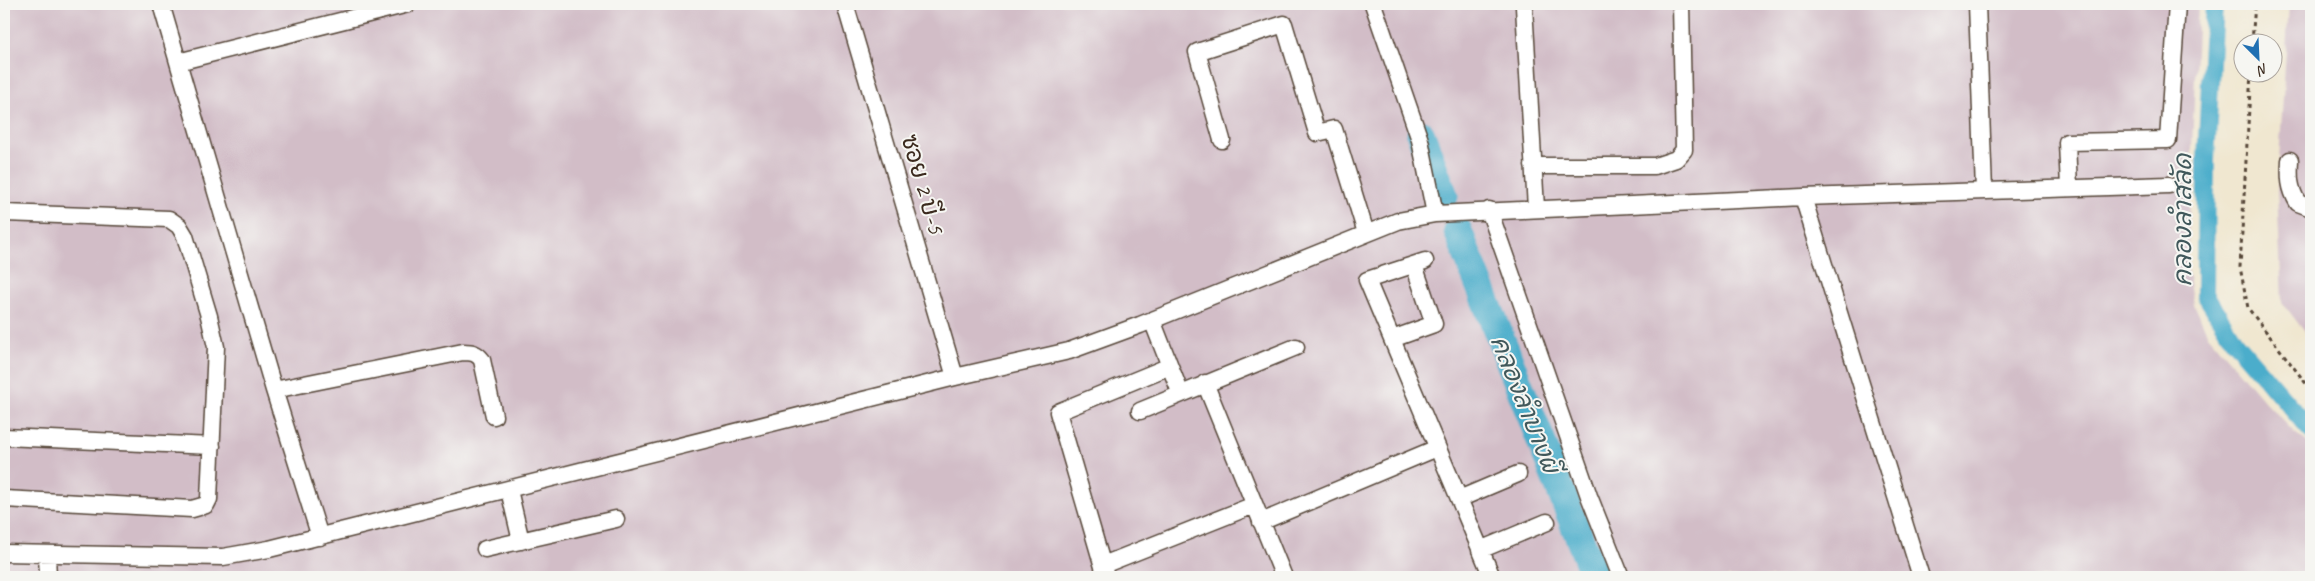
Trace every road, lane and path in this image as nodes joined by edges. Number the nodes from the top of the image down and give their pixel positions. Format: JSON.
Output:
{"nodes":[{"id":1,"x":161,"y":4,"type":"edge"},
{"id":2,"x":408,"y":4,"type":"edge"},
{"id":3,"x":845,"y":4,"type":"edge"},
{"id":4,"x":1373,"y":4,"type":"edge"},
{"id":5,"x":1526,"y":4,"type":"edge"},
{"id":6,"x":1681,"y":4,"type":"edge"},
{"id":7,"x":1977,"y":4,"type":"edge"},
{"id":8,"x":2177,"y":4,"type":"edge"},
{"id":9,"x":2254,"y":4,"type":"edge"},
{"id":10,"x":348,"y":11,"type":"edge"},
{"id":11,"x":2253,"y":32,"type":"edge"},
{"id":12,"x":178,"y":62,"type":"junction"},
{"id":13,"x":2250,"y":82,"type":"edge"},
{"id":14,"x":1222,"y":140,"type":"dead end"},
{"id":15,"x":2290,"y":160,"type":"dead end"},
{"id":16,"x":1533,"y":166,"type":"junction"},
{"id":17,"x":2169,"y":185,"type":"dead end"},
{"id":18,"x":2069,"y":188,"type":"junction"},
{"id":19,"x":1984,"y":191,"type":"junction"},
{"id":20,"x":1803,"y":197,"type":"junction"},
{"id":21,"x":1536,"y":208,"type":"junction"},
{"id":22,"x":2311,"y":208,"type":"edge"},
{"id":23,"x":1489,"y":210,"type":"junction"},
{"id":24,"x":4,"y":212,"type":"edge"},
{"id":25,"x":1435,"y":214,"type":"junction"},
{"id":26,"x":1366,"y":233,"type":"junction"},
{"id":27,"x":1152,"y":320,"type":"junction"},
{"id":28,"x":1392,"y":339,"type":"junction"},
{"id":29,"x":1296,"y":347,"type":"dead end"},
{"id":30,"x":1170,"y":366,"type":"junction"},
{"id":31,"x":955,"y":377,"type":"junction"},
{"id":32,"x":1205,"y":383,"type":"junction"},
{"id":33,"x":274,"y":390,"type":"junction"},
{"id":34,"x":2311,"y":390,"type":"edge"},
{"id":35,"x":1180,"y":392,"type":"junction"},
{"id":36,"x":1140,"y":411,"type":"dead end"},
{"id":37,"x":494,"y":416,"type":"dead end"},
{"id":38,"x":4,"y":437,"type":"edge"},
{"id":39,"x":212,"y":446,"type":"junction"},
{"id":40,"x":1437,"y":448,"type":"junction"},
{"id":41,"x":1518,"y":474,"type":"dead end"},
{"id":42,"x":509,"y":490,"type":"junction"},
{"id":43,"x":4,"y":499,"type":"edge"},
{"id":44,"x":1459,"y":500,"type":"junction"},
{"id":45,"x":1254,"y":505,"type":"junction"},
{"id":46,"x":616,"y":519,"type":"dead end"},
{"id":47,"x":1261,"y":522,"type":"junction"},
{"id":48,"x":1547,"y":522,"type":"dead end"},
{"id":49,"x":320,"y":537,"type":"junction"},
{"id":50,"x":520,"y":541,"type":"junction"},
{"id":51,"x":485,"y":549,"type":"dead end"},
{"id":52,"x":1480,"y":550,"type":"junction"},
{"id":53,"x":4,"y":554,"type":"edge"},
{"id":54,"x":47,"y":555,"type":"junction"},
{"id":55,"x":1105,"y":571,"type":"edge"},
{"id":56,"x":48,"y":577,"type":"edge"},
{"id":57,"x":1284,"y":577,"type":"edge"},
{"id":58,"x":1492,"y":577,"type":"edge"},
{"id":59,"x":1621,"y":577,"type":"edge"},
{"id":60,"x":1921,"y":577,"type":"edge"}],
"edges":[{"from":1,"to":12,"type":"street"},
{"from":2,"to":10,"type":"street"},
{"from":3,"to":31,"type":"street","name":"ซอย 2 บี-5"},
{"from":4,"to":25,"type":"street"},
{"from":5,"to":16,"type":"street"},
{"from":6,"to":16,"type":"street"},
{"from":7,"to":19,"type":"street"},
{"from":8,"to":18,"type":"street"},
{"from":9,"to":11,"type":"path"},
{"from":10,"to":12,"type":"street"},
{"from":12,"to":33,"type":"street"},
{"from":13,"to":34,"type":"path"},
{"from":14,"to":26,"type":"street"},
{"from":15,"to":22,"type":"street"},
{"from":16,"to":21,"type":"street"},
{"from":17,"to":18,"type":"street"},
{"from":18,"to":19,"type":"street"},
{"from":19,"to":20,"type":"street"},
{"from":20,"to":21,"type":"street"},
{"from":20,"to":60,"type":"street"},
{"from":21,"to":23,"type":"street"},
{"from":23,"to":25,"type":"street"},
{"from":23,"to":59,"type":"street"},
{"from":24,"to":39,"type":"street"},
{"from":25,"to":26,"type":"street"},
{"from":26,"to":27,"type":"street"},
{"from":27,"to":30,"type":"street"},
{"from":27,"to":31,"type":"street"},
{"from":28,"to":28,"type":"street"},
{"from":28,"to":40,"type":"street"},
{"from":29,"to":32,"type":"street"},
{"from":30,"to":35,"type":"street"},
{"from":30,"to":55,"type":"street"},
{"from":31,"to":42,"type":"street"},
{"from":32,"to":35,"type":"street"},
{"from":32,"to":45,"type":"street"},
{"from":33,"to":37,"type":"street"},
{"from":33,"to":49,"type":"street"},
{"from":35,"to":36,"type":"street"},
{"from":38,"to":39,"type":"street"},
{"from":39,"to":43,"type":"street"},
{"from":40,"to":44,"type":"street"},
{"from":40,"to":47,"type":"street"},
{"from":41,"to":44,"type":"street"},
{"from":42,"to":49,"type":"street"},
{"from":42,"to":50,"type":"street"},
{"from":44,"to":52,"type":"street"},
{"from":45,"to":47,"type":"street"},
{"from":45,"to":55,"type":"street"},
{"from":46,"to":50,"type":"street"},
{"from":47,"to":57,"type":"street"},
{"from":48,"to":52,"type":"street"},
{"from":49,"to":54,"type":"street"},
{"from":50,"to":51,"type":"street"},
{"from":52,"to":58,"type":"street"},
{"from":53,"to":54,"type":"street"},
{"from":54,"to":56,"type":"street"}]}
